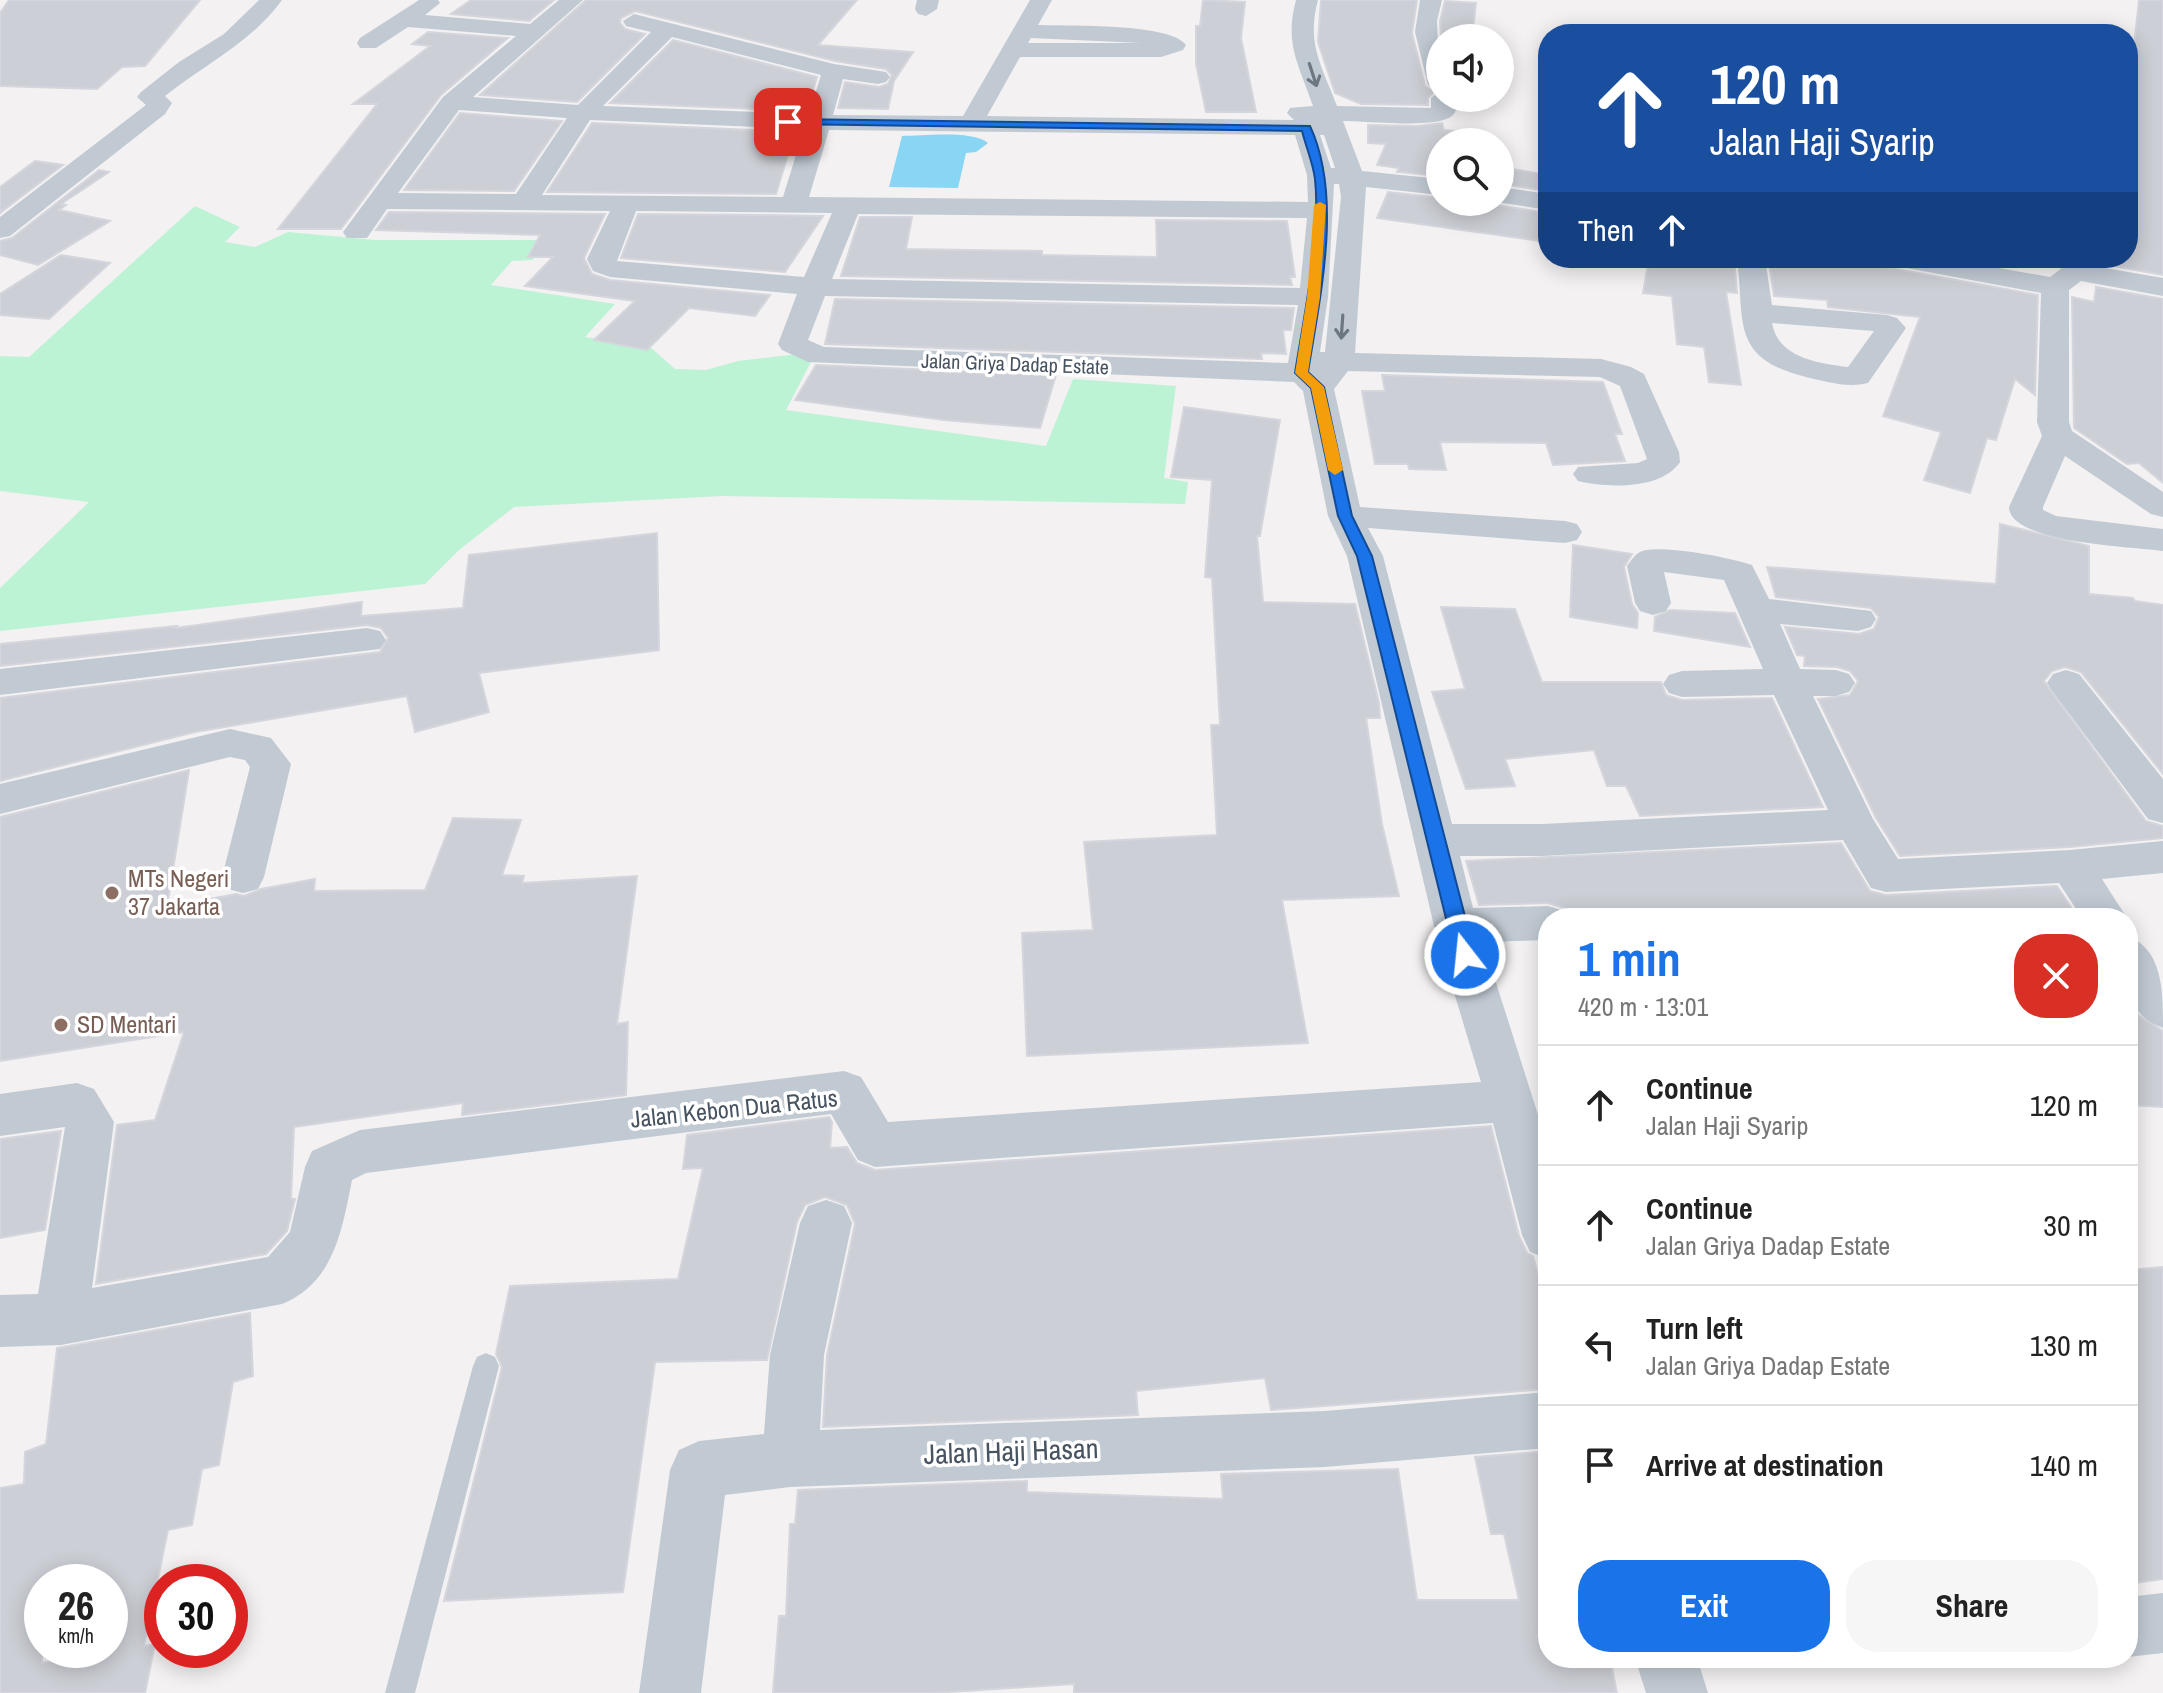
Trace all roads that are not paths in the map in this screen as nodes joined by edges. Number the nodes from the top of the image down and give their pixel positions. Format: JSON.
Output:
{"nodes":[{"id":1,"x":271,"y":0,"type":"edge"},
{"id":2,"x":434,"y":0,"type":"edge"},
{"id":3,"x":1041,"y":0,"type":"edge"},
{"id":4,"x":1282,"y":0,"type":"edge"},
{"id":5,"x":1307,"y":0,"type":"edge"},
{"id":6,"x":1431,"y":0,"type":"edge"},
{"id":7,"x":574,"y":9,"type":"edge"},
{"id":8,"x":405,"y":20,"type":"junction"},
{"id":9,"x":634,"y":21,"type":"dead end"},
{"id":10,"x":1426,"y":24,"type":"edge"},
{"id":11,"x":666,"y":30,"type":"junction"},
{"id":12,"x":532,"y":31,"type":"junction"},
{"id":13,"x":1019,"y":40,"type":"junction"},
{"id":14,"x":368,"y":43,"type":"dead end"},
{"id":15,"x":634,"y":63,"type":"junction"},
{"id":16,"x":664,"y":63,"type":"dead end"},
{"id":17,"x":709,"y":63,"type":"dead end"},
{"id":18,"x":800,"y":64,"type":"junction"},
{"id":19,"x":834,"y":71,"type":"junction"},
{"id":20,"x":878,"y":77,"type":"dead end"},
{"id":21,"x":452,"y":102,"type":"junction"},
{"id":22,"x":1442,"y":112,"type":"edge"},
{"id":23,"x":582,"y":114,"type":"junction"},
{"id":24,"x":1316,"y":120,"type":"junction"},
{"id":25,"x":816,"y":123,"type":"junction"},
{"id":26,"x":971,"y":123,"type":"junction"},
{"id":27,"x":1320,"y":175,"type":"junction"},
{"id":28,"x":1351,"y":176,"type":"junction"},
{"id":29,"x":1426,"y":185,"type":"edge"},
{"id":30,"x":1514,"y":197,"type":"edge"},
{"id":31,"x":379,"y":201,"type":"junction"},
{"id":32,"x":1538,"y":201,"type":"edge"},
{"id":33,"x":524,"y":202,"type":"junction"},
{"id":34,"x":627,"y":203,"type":"junction"},
{"id":35,"x":793,"y":206,"type":"junction"},
{"id":36,"x":848,"y":206,"type":"junction"},
{"id":37,"x":1320,"y":210,"type":"junction"},
{"id":38,"x":0,"y":230,"type":"edge"},
{"id":39,"x":357,"y":232,"type":"dead end"},
{"id":40,"x":1752,"y":268,"type":"edge"},
{"id":41,"x":2024,"y":268,"type":"edge"},
{"id":42,"x":2075,"y":272,"type":"edge"},
{"id":43,"x":816,"y":287,"type":"junction"},
{"id":44,"x":2163,"y":287,"type":"edge"},
{"id":45,"x":1314,"y":297,"type":"junction"},
{"id":46,"x":1758,"y":313,"type":"dead end"},
{"id":47,"x":1319,"y":372,"type":"junction"},
{"id":48,"x":2058,"y":436,"type":"junction"},
{"id":49,"x":1590,"y":474,"type":"dead end"},
{"id":50,"x":1342,"y":499,"type":"junction"},
{"id":51,"x":2163,"y":507,"type":"edge"},
{"id":52,"x":1565,"y":532,"type":"dead end"},
{"id":53,"x":2163,"y":540,"type":"edge"},
{"id":54,"x":1653,"y":603,"type":"dead end"},
{"id":55,"x":1753,"y":610,"type":"junction"},
{"id":56,"x":1858,"y":619,"type":"dead end"},
{"id":57,"x":367,"y":640,"type":"dead end"},
{"id":58,"x":0,"y":682,"type":"edge"},
{"id":59,"x":1787,"y":682,"type":"junction"},
{"id":60,"x":1836,"y":683,"type":"dead end"},
{"id":61,"x":2066,"y":683,"type":"dead end"},
{"id":62,"x":1682,"y":684,"type":"dead end"},
{"id":63,"x":0,"y":799,"type":"edge"},
{"id":64,"x":2163,"y":808,"type":"edge"},
{"id":65,"x":1855,"y":824,"type":"junction"},
{"id":66,"x":1436,"y":840,"type":"junction"},
{"id":67,"x":2163,"y":857,"type":"edge"},
{"id":68,"x":2070,"y":866,"type":"junction"},
{"id":69,"x":243,"y":877,"type":"dead end"},
{"id":70,"x":2098,"y":908,"type":"edge"},
{"id":71,"x":1538,"y":923,"type":"edge"},
{"id":72,"x":1456,"y":926,"type":"junction"},
{"id":73,"x":2138,"y":970,"type":"edge"},
{"id":74,"x":2163,"y":1009,"type":"edge"},
{"id":75,"x":1511,"y":1101,"type":"junction"},
{"id":76,"x":0,"y":1115,"type":"edge"},
{"id":77,"x":1538,"y":1199,"type":"edge"},
{"id":78,"x":826,"y":1223,"type":"dead end"},
{"id":79,"x":61,"y":1319,"type":"junction"},
{"id":80,"x":0,"y":1321,"type":"edge"},
{"id":81,"x":486,"y":1366,"type":"dead end"},
{"id":82,"x":1538,"y":1421,"type":"edge"},
{"id":83,"x":790,"y":1459,"type":"junction"},
{"id":84,"x":2163,"y":1623,"type":"edge"},
{"id":85,"x":2138,"y":1626,"type":"edge"},
{"id":86,"x":1669,"y":1668,"type":"edge"},
{"id":87,"x":400,"y":1693,"type":"edge"},
{"id":88,"x":670,"y":1693,"type":"edge"},
{"id":89,"x":1677,"y":1693,"type":"edge"}],
"edges":[{"from":1,"to":38,"type":"street"},
{"from":2,"to":8,"type":"street"},
{"from":3,"to":13,"type":"street"},
{"from":4,"to":24,"type":"street"},
{"from":5,"to":24,"type":"street","one_way":true},
{"from":6,"to":10,"type":"street"},
{"from":7,"to":12,"type":"street"},
{"from":8,"to":12,"type":"street"},
{"from":8,"to":14,"type":"street"},
{"from":9,"to":11,"type":"street"},
{"from":11,"to":15,"type":"street"},
{"from":11,"to":18,"type":"street"},
{"from":12,"to":21,"type":"street"},
{"from":13,"to":13,"type":"street"},
{"from":13,"to":26,"type":"street"},
{"from":15,"to":16,"type":"street"},
{"from":15,"to":23,"type":"street"},
{"from":17,"to":18,"type":"street"},
{"from":18,"to":19,"type":"street"},
{"from":19,"to":20,"type":"street"},
{"from":19,"to":25,"type":"street"},
{"from":21,"to":23,"type":"street"},
{"from":21,"to":31,"type":"street"},
{"from":22,"to":24,"type":"street"},
{"from":23,"to":25,"type":"street"},
{"from":23,"to":33,"type":"street"},
{"from":24,"to":26,"type":"street"},
{"from":24,"to":27,"type":"street"},
{"from":24,"to":28,"type":"street"},
{"from":25,"to":26,"type":"street"},
{"from":25,"to":35,"type":"street"},
{"from":27,"to":28,"type":"street"},
{"from":27,"to":37,"type":"street"},
{"from":28,"to":29,"type":"street"},
{"from":28,"to":47,"type":"street","one_way":true},
{"from":30,"to":32,"type":"street"},
{"from":31,"to":33,"type":"street"},
{"from":31,"to":39,"type":"street"},
{"from":33,"to":34,"type":"street"},
{"from":34,"to":35,"type":"street"},
{"from":34,"to":43,"type":"street"},
{"from":35,"to":36,"type":"street"},
{"from":36,"to":37,"type":"street"},
{"from":36,"to":43,"type":"street","name":"Jalan Griya Dadap Estate"},
{"from":37,"to":45,"type":"street"},
{"from":40,"to":46,"type":"street"},
{"from":41,"to":42,"type":"street"},
{"from":42,"to":44,"type":"street"},
{"from":42,"to":48,"type":"street"},
{"from":43,"to":45,"type":"street"},
{"from":43,"to":47,"type":"street","name":"Jalan Griya Dadap Estate"},
{"from":45,"to":47,"type":"street"},
{"from":47,"to":49,"type":"street","name":"Jalan Griya Dadap Estate"},
{"from":47,"to":50,"type":"street"},
{"from":48,"to":51,"type":"street"},
{"from":48,"to":53,"type":"street"},
{"from":50,"to":52,"type":"street"},
{"from":50,"to":66,"type":"street"},
{"from":54,"to":55,"type":"street"},
{"from":55,"to":56,"type":"street"},
{"from":55,"to":59,"type":"street"},
{"from":57,"to":58,"type":"street"},
{"from":59,"to":60,"type":"street"},
{"from":59,"to":62,"type":"street"},
{"from":59,"to":65,"type":"street"},
{"from":61,"to":64,"type":"street"},
{"from":63,"to":69,"type":"street"},
{"from":65,"to":66,"type":"street"},
{"from":65,"to":68,"type":"street"},
{"from":66,"to":72,"type":"street"},
{"from":67,"to":68,"type":"street"},
{"from":68,"to":70,"type":"street"},
{"from":71,"to":72,"type":"street"},
{"from":72,"to":75,"type":"street"},
{"from":73,"to":74,"type":"street"},
{"from":75,"to":77,"type":"street"},
{"from":75,"to":79,"type":"street","name":"Jalan Kebon Dua Ratus"},
{"from":76,"to":79,"type":"street"},
{"from":78,"to":83,"type":"street"},
{"from":79,"to":80,"type":"street","name":"Jalan Kebon Dua Ratus"},
{"from":81,"to":87,"type":"lane"},
{"from":82,"to":83,"type":"street","name":"Jalan Haji Hasan"},
{"from":83,"to":88,"type":"street","name":"Jalan Haji Hasan"},
{"from":84,"to":85,"type":"street"},
{"from":86,"to":89,"type":"street"}]}
